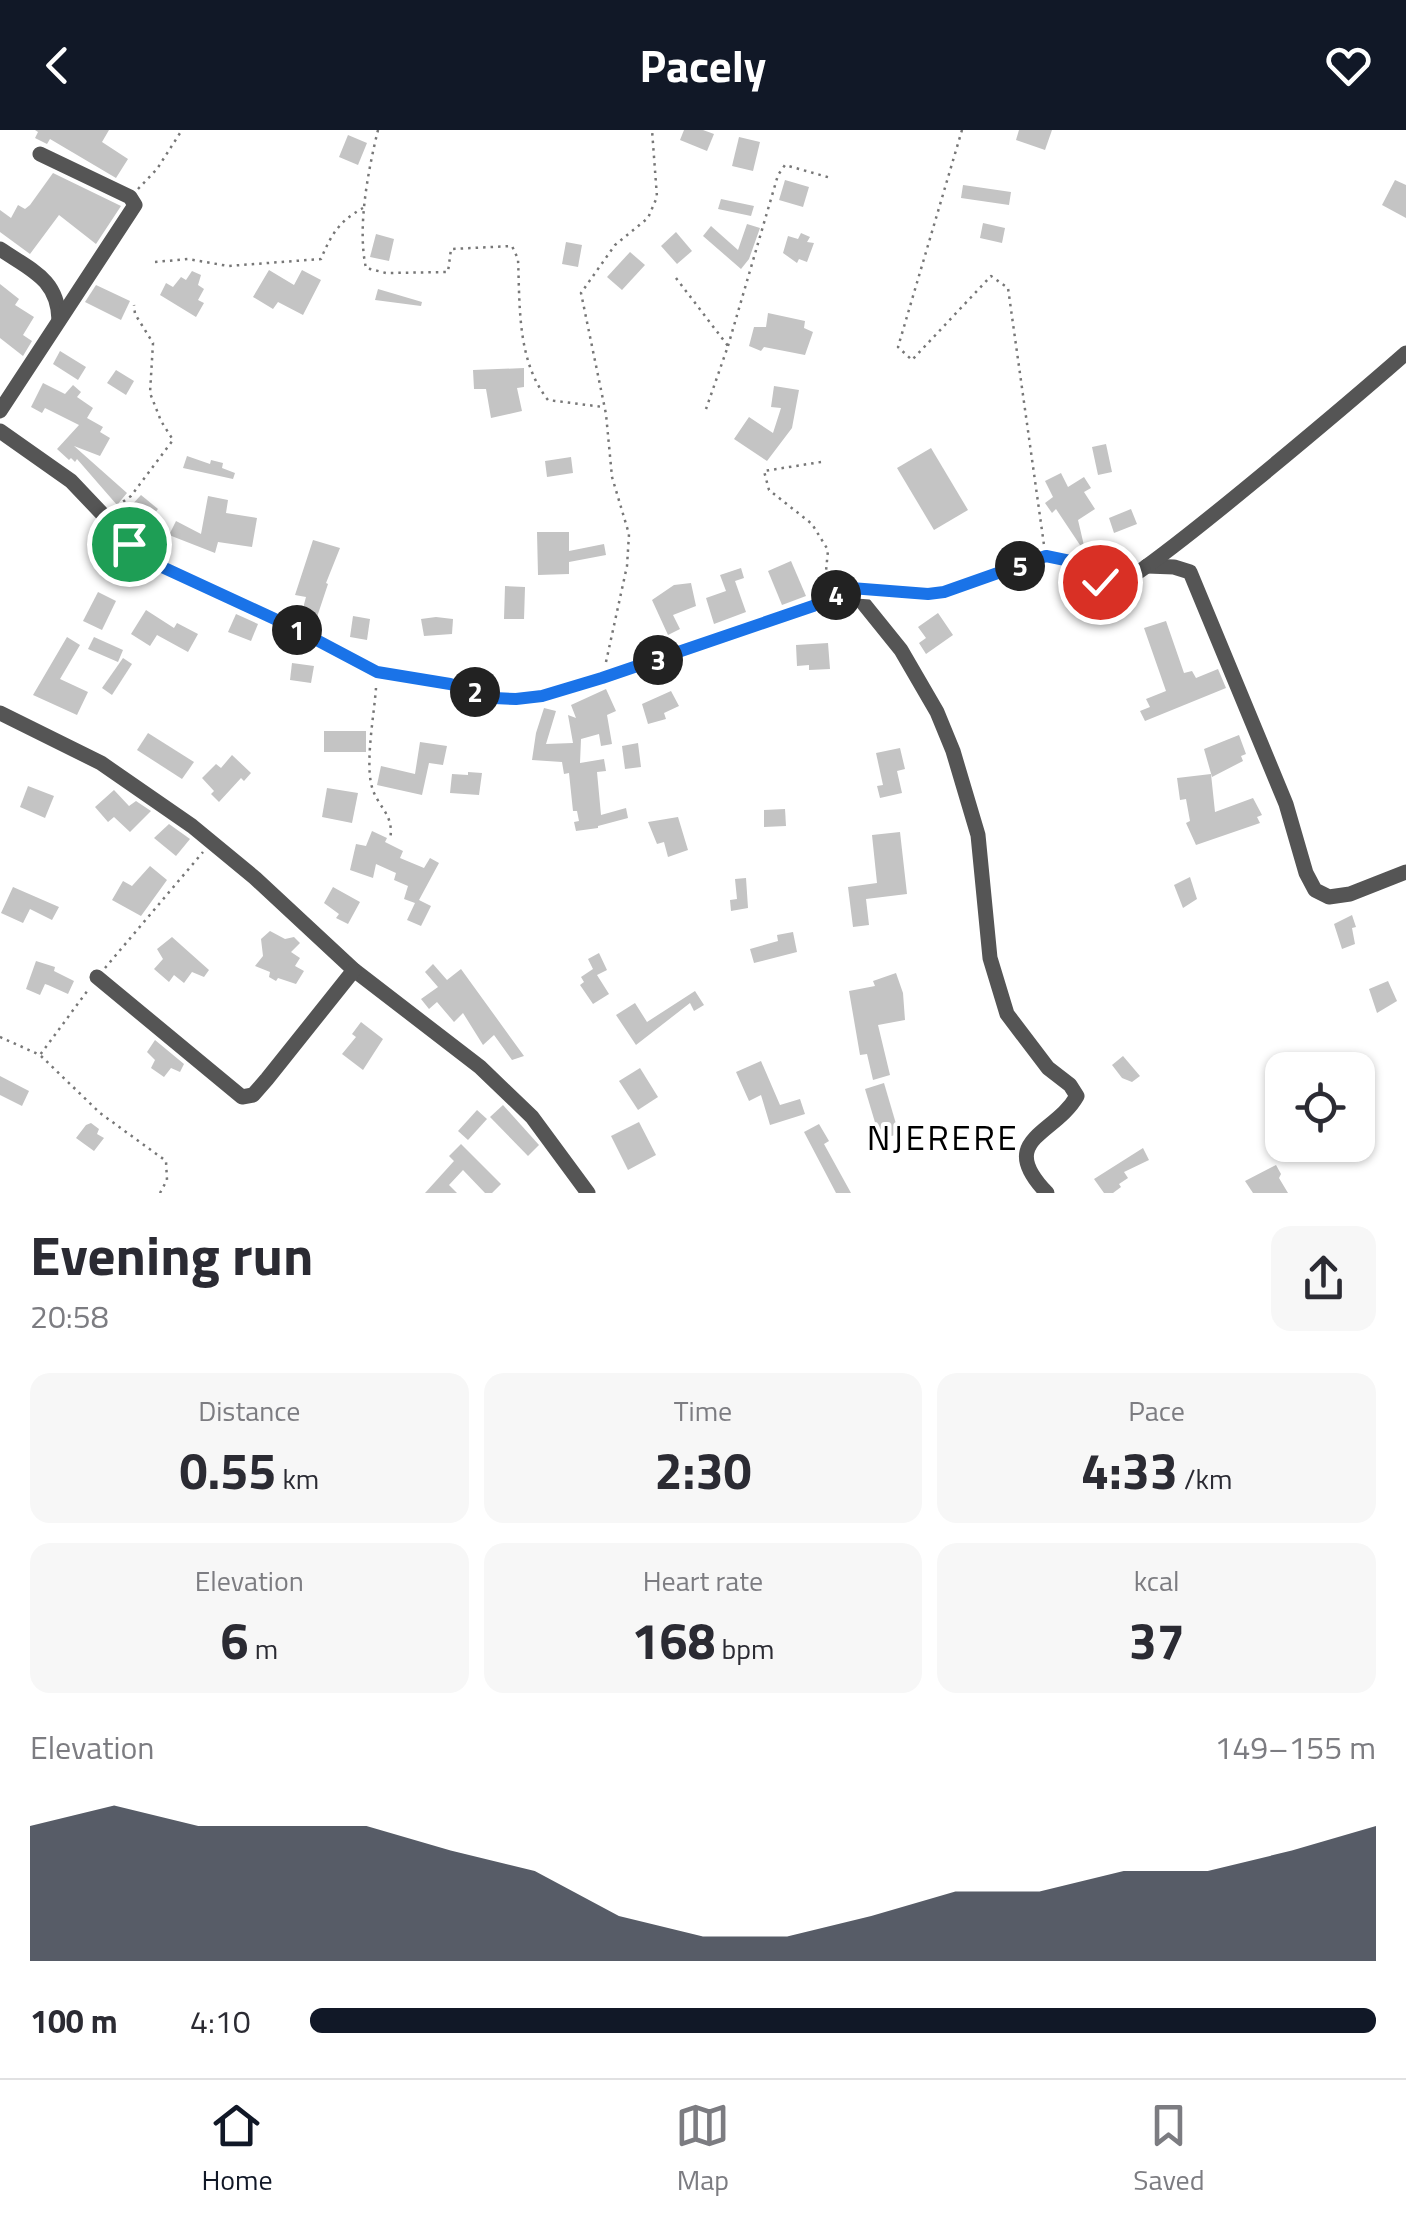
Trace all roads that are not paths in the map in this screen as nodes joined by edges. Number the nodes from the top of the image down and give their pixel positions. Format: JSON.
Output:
{"nodes":[{"id":1,"x":40,"y":154,"type":"dead end"},
{"id":2,"x":0,"y":249,"type":"edge"},
{"id":3,"x":59,"y":320,"type":"junction"},
{"id":4,"x":1406,"y":352,"type":"edge"},
{"id":5,"x":0,"y":411,"type":"edge"},
{"id":6,"x":0,"y":431,"type":"edge"},
{"id":7,"x":1147,"y":566,"type":"junction"},
{"id":8,"x":851,"y":588,"type":"junction"},
{"id":9,"x":0,"y":713,"type":"edge"},
{"id":10,"x":1406,"y":872,"type":"edge"},
{"id":11,"x":354,"y":970,"type":"junction"},
{"id":12,"x":97,"y":977,"type":"road end"},
{"id":13,"x":588,"y":1193,"type":"edge"},
{"id":14,"x":1047,"y":1193,"type":"edge"}],
"edges":[{"from":1,"to":3,"type":"street"},
{"from":2,"to":3,"type":"street"},
{"from":3,"to":5,"type":"street"},
{"from":4,"to":7,"type":"street"},
{"from":6,"to":8,"type":"street"},
{"from":7,"to":8,"type":"street"},
{"from":7,"to":10,"type":"street"},
{"from":8,"to":14,"type":"street"},
{"from":9,"to":11,"type":"street"},
{"from":11,"to":12,"type":"street"},
{"from":11,"to":13,"type":"street"}]}
